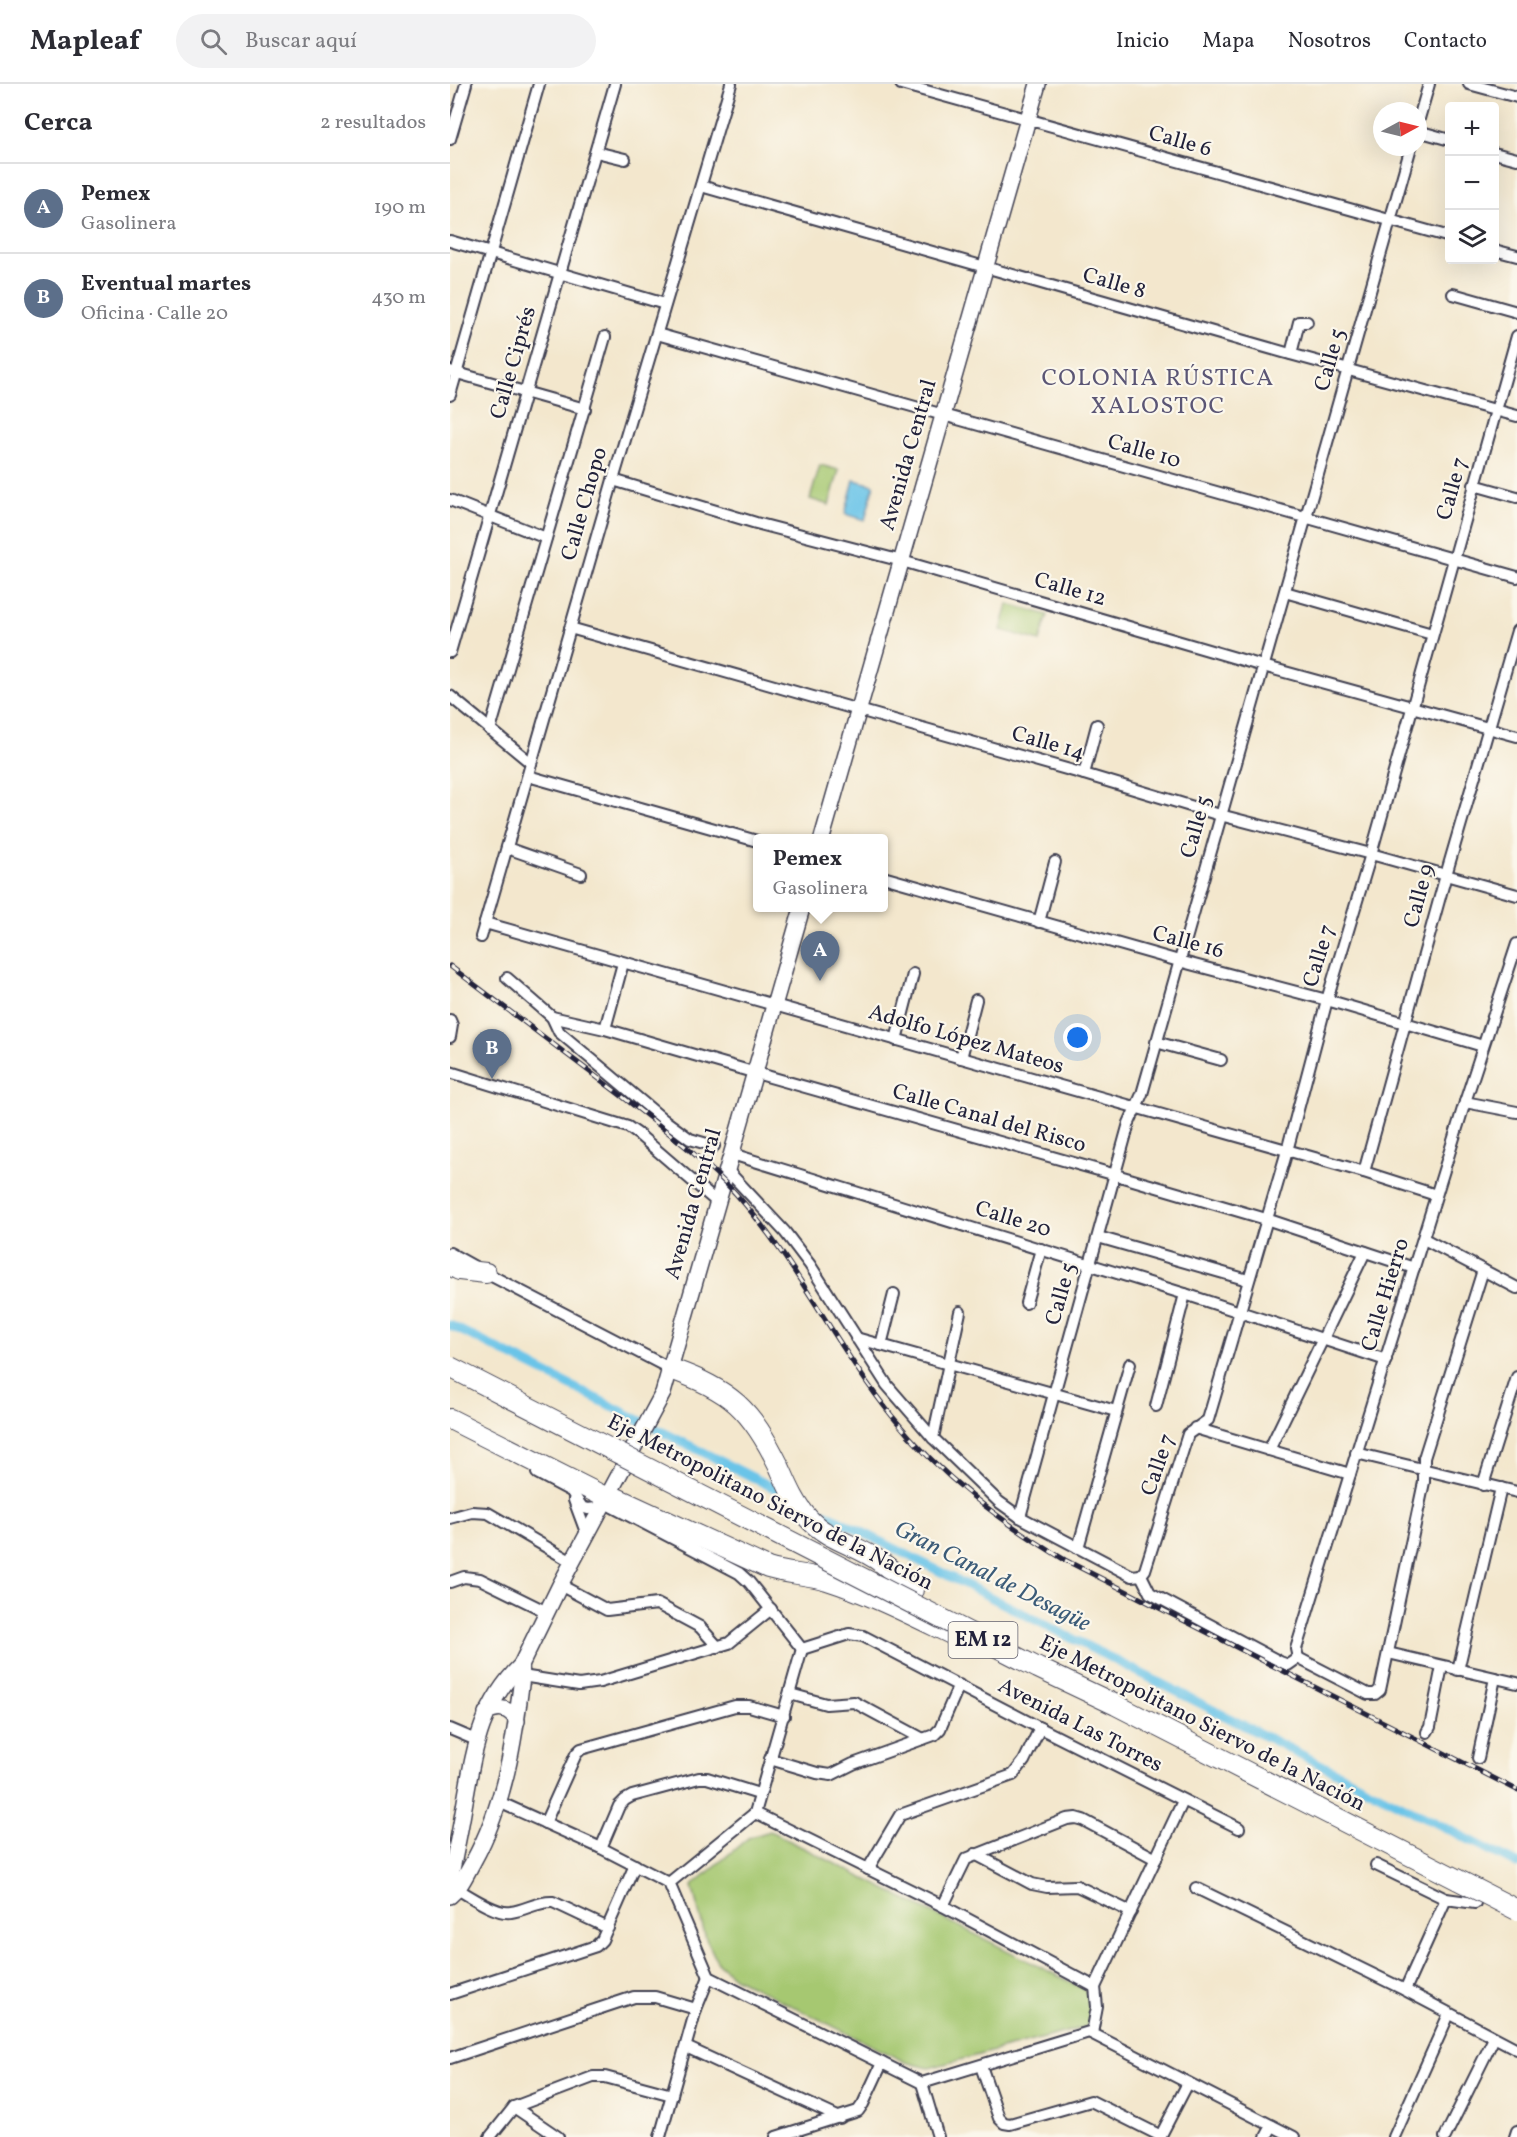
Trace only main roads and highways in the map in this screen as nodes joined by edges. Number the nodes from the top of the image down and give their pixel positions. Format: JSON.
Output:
{"nodes":[{"id":1,"x":450,"y":1265,"type":"edge"},
{"id":2,"x":486,"y":1273,"type":"road end"},
{"id":3,"x":450,"y":1353,"type":"edge"},
{"id":4,"x":450,"y":1367,"type":"edge"},
{"id":5,"x":671,"y":1369,"type":"road end"},
{"id":6,"x":450,"y":1419,"type":"edge"},
{"id":7,"x":913,"y":1590,"type":"junction"},
{"id":8,"x":1038,"y":1668,"type":"junction"},
{"id":9,"x":1517,"y":1896,"type":"edge"},
{"id":10,"x":1517,"y":1910,"type":"edge"}],
"edges":[{"from":1,"to":2,"type":"highway"},
{"from":3,"to":7,"type":"highway","name":"Eje Metropolitano Siervo de la Nación","number":"EM 12"},
{"from":4,"to":8,"type":"highway","name":"Eje Metropolitano Siervo de la Nación","number":"EM 12","bridge":true},
{"from":5,"to":7,"type":"highway"},
{"from":6,"to":8,"type":"highway","bridge":true},
{"from":7,"to":9,"type":"highway","name":"Eje Metropolitano Siervo de la Nación","number":"EM 12"},
{"from":8,"to":10,"type":"highway","name":"Eje Metropolitano Siervo de la Nación","number":"EM 12","bridge":true}]}
